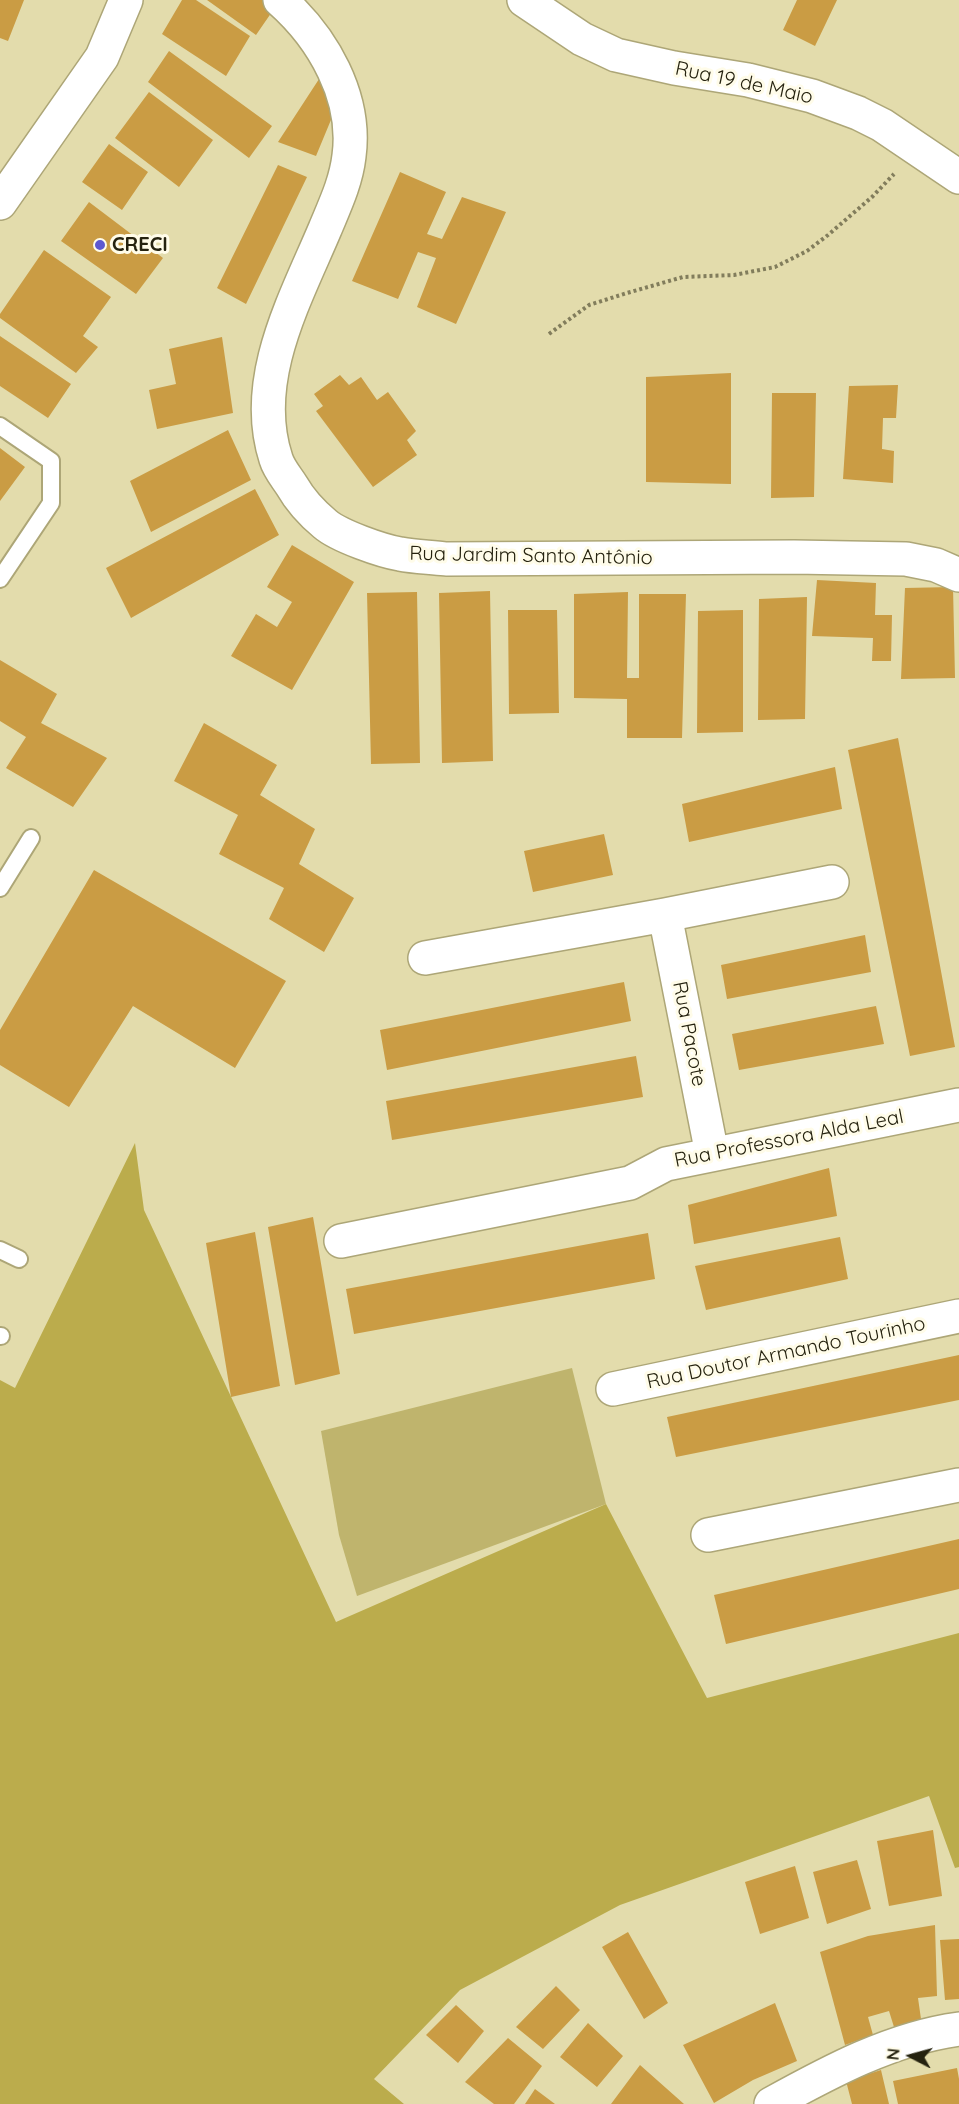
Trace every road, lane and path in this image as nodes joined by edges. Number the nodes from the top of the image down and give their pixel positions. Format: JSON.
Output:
{"nodes":[{"id":1,"x":126,"y":0,"type":"edge"},
{"id":2,"x":280,"y":0,"type":"edge"},
{"id":3,"x":524,"y":0,"type":"edge"},
{"id":4,"x":917,"y":149,"type":"junction"},
{"id":5,"x":959,"y":177,"type":"edge"},
{"id":6,"x":0,"y":202,"type":"edge"},
{"id":7,"x":549,"y":334,"type":"dead end"},
{"id":8,"x":0,"y":426,"type":"edge"},
{"id":9,"x":959,"y":575,"type":"edge"},
{"id":10,"x":0,"y":579,"type":"edge"},
{"id":11,"x":31,"y":838,"type":"dead end"},
{"id":12,"x":832,"y":882,"type":"dead end"},
{"id":13,"x":0,"y":888,"type":"edge"},
{"id":14,"x":665,"y":915,"type":"junction"},
{"id":15,"x":425,"y":958,"type":"dead end"},
{"id":16,"x":959,"y":1105,"type":"edge"},
{"id":17,"x":712,"y":1154,"type":"junction"},
{"id":18,"x":341,"y":1241,"type":"dead end"},
{"id":19,"x":0,"y":1250,"type":"edge"},
{"id":20,"x":19,"y":1259,"type":"dead end"},
{"id":21,"x":959,"y":1316,"type":"edge"},
{"id":22,"x":613,"y":1389,"type":"dead end"},
{"id":23,"x":959,"y":1485,"type":"edge"},
{"id":24,"x":708,"y":1535,"type":"dead end"},
{"id":25,"x":959,"y":2029,"type":"edge"},
{"id":26,"x":771,"y":2104,"type":"edge"}],
"edges":[{"from":1,"to":6,"type":"street"},
{"from":2,"to":9,"type":"street","name":"Rua Jardim Santo Antônio"},
{"from":3,"to":4,"type":"street","name":"Rua 19 de Maio"},
{"from":4,"to":5,"type":"street","name":"Rua 19 de Maio"},
{"from":4,"to":7,"type":"path"},
{"from":8,"to":10,"type":"lane"},
{"from":11,"to":13,"type":"lane"},
{"from":12,"to":14,"type":"street"},
{"from":14,"to":15,"type":"street"},
{"from":14,"to":17,"type":"street","name":"Rua Pacote"},
{"from":16,"to":17,"type":"street","name":"Rua Professora Alda Leal"},
{"from":17,"to":18,"type":"street","name":"Rua Professora Alda Leal"},
{"from":19,"to":20,"type":"lane"},
{"from":21,"to":22,"type":"street","name":"Rua Doutor Armando Tourinho"},
{"from":23,"to":24,"type":"street"},
{"from":25,"to":26,"type":"street"}]}
